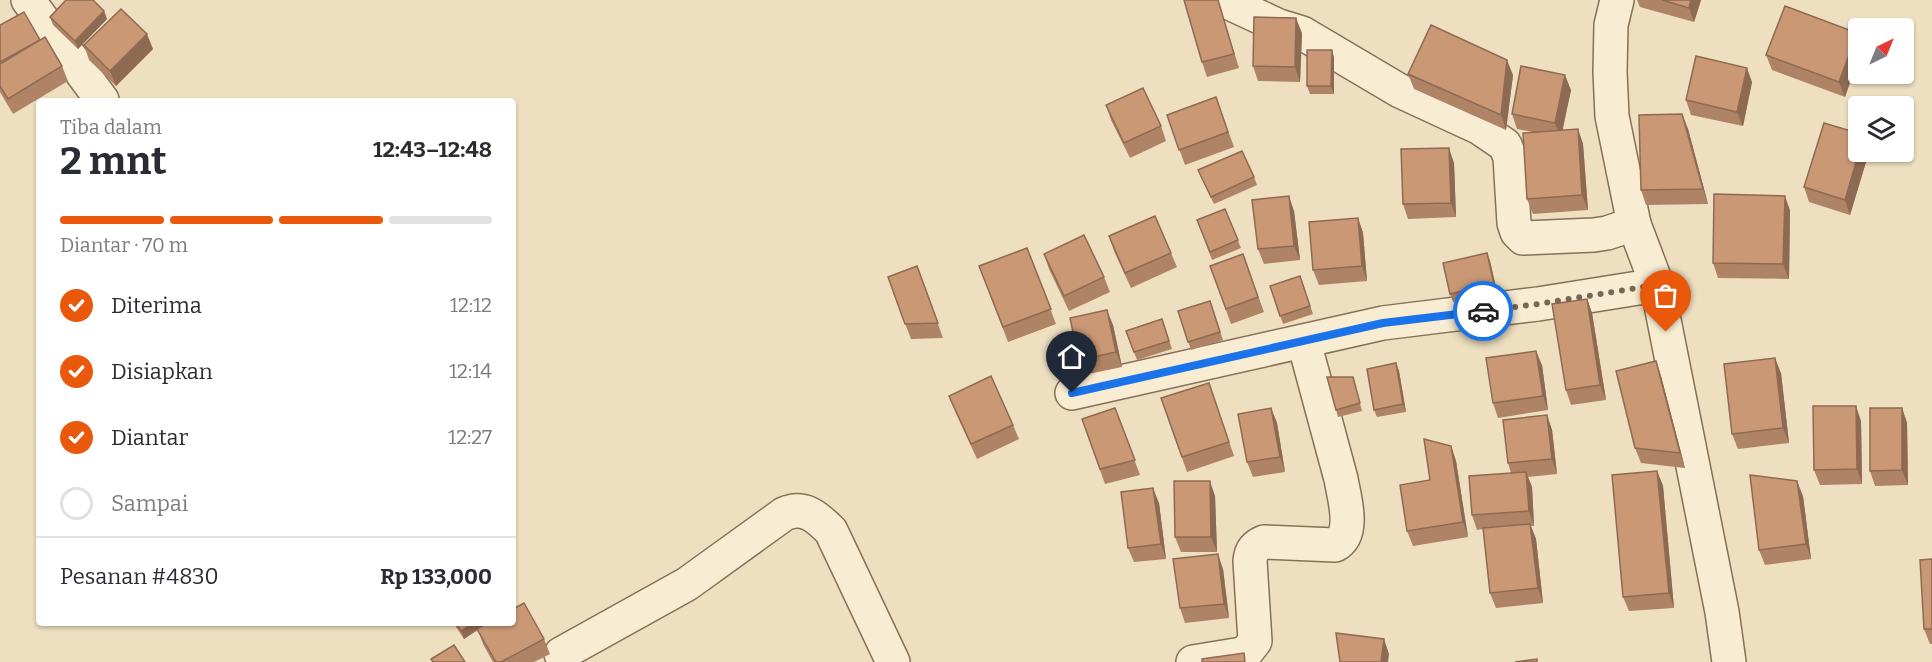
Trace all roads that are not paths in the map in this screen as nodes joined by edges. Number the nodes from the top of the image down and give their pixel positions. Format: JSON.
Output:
{"nodes":[{"id":1,"x":28,"y":0,"type":"edge"},
{"id":2,"x":1223,"y":0,"type":"edge"},
{"id":3,"x":1617,"y":0,"type":"edge"},
{"id":4,"x":101,"y":98,"type":"edge"},
{"id":5,"x":1634,"y":224,"type":"junction"},
{"id":6,"x":1656,"y":285,"type":"junction"},
{"id":7,"x":1304,"y":342,"type":"junction"},
{"id":8,"x":1072,"y":393,"type":"dead end"},
{"id":9,"x":561,"y":654,"type":"dead end"},
{"id":10,"x":893,"y":662,"type":"edge"},
{"id":11,"x":1193,"y":662,"type":"edge"},
{"id":12,"x":1729,"y":662,"type":"edge"}],
"edges":[{"from":1,"to":4,"type":"street"},
{"from":2,"to":5,"type":"street"},
{"from":3,"to":5,"type":"street"},
{"from":5,"to":6,"type":"street"},
{"from":6,"to":7,"type":"street"},
{"from":6,"to":12,"type":"street"},
{"from":7,"to":8,"type":"street"},
{"from":7,"to":11,"type":"street"},
{"from":9,"to":10,"type":"street"}]}
